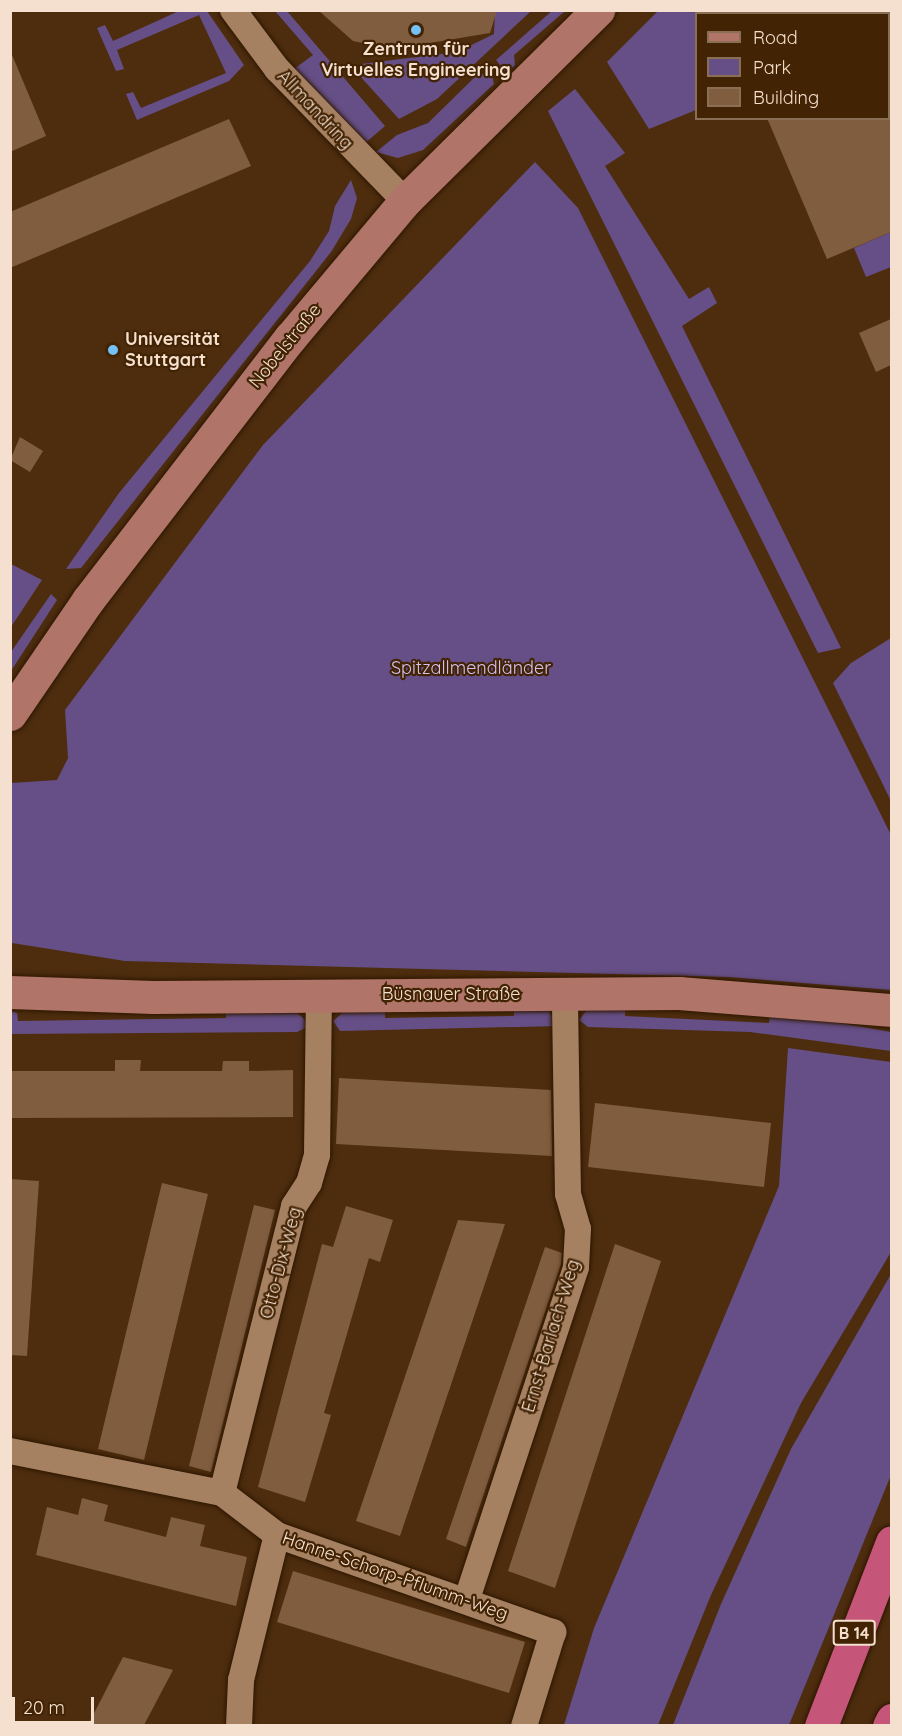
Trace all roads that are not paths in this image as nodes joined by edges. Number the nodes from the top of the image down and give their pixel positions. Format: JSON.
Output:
{"nodes":[{"id":1,"x":233,"y":10,"type":"edge"},
{"id":2,"x":598,"y":10,"type":"edge"},
{"id":3,"x":405,"y":201,"type":"junction"},
{"id":4,"x":10,"y":714,"type":"edge"},
{"id":5,"x":10,"y":992,"type":"edge"},
{"id":6,"x":565,"y":993,"type":"junction"},
{"id":7,"x":319,"y":994,"type":"junction"},
{"id":8,"x":891,"y":1010,"type":"edge"},
{"id":9,"x":10,"y":1451,"type":"edge"},
{"id":10,"x":222,"y":1494,"type":"junction"},
{"id":11,"x":277,"y":1535,"type":"junction"},
{"id":12,"x":891,"y":1542,"type":"edge"},
{"id":13,"x":467,"y":1599,"type":"junction"},
{"id":14,"x":891,"y":1720,"type":"edge"},
{"id":15,"x":239,"y":1725,"type":"edge"},
{"id":16,"x":524,"y":1725,"type":"edge"},
{"id":17,"x":821,"y":1725,"type":"edge"},
{"id":18,"x":889,"y":1725,"type":"edge"}],
"edges":[{"from":1,"to":3,"type":"street","name":"Allmandring"},
{"from":2,"to":3,"type":"street","name":"Nobelstraße"},
{"from":3,"to":4,"type":"street","name":"Nobelstraße"},
{"from":5,"to":7,"type":"street","name":"Büsnauer Straße"},
{"from":6,"to":7,"type":"street","name":"Büsnauer Straße"},
{"from":6,"to":8,"type":"street","name":"Büsnauer Straße"},
{"from":6,"to":13,"type":"street","name":"Ernst-Barlach-Weg"},
{"from":7,"to":10,"type":"street","name":"Otto-Dix-Weg"},
{"from":9,"to":10,"type":"street","name":"Hanne-Schorp-Pflumm-Weg"},
{"from":10,"to":11,"type":"street","name":"Hanne-Schorp-Pflumm-Weg"},
{"from":11,"to":13,"type":"street","name":"Hanne-Schorp-Pflumm-Weg"},
{"from":11,"to":15,"type":"street"},
{"from":12,"to":17,"type":"highway","number":"B 14"},
{"from":13,"to":16,"type":"street","name":"Hanne-Schorp-Pflumm-Weg"},
{"from":14,"to":18,"type":"highway"}]}
